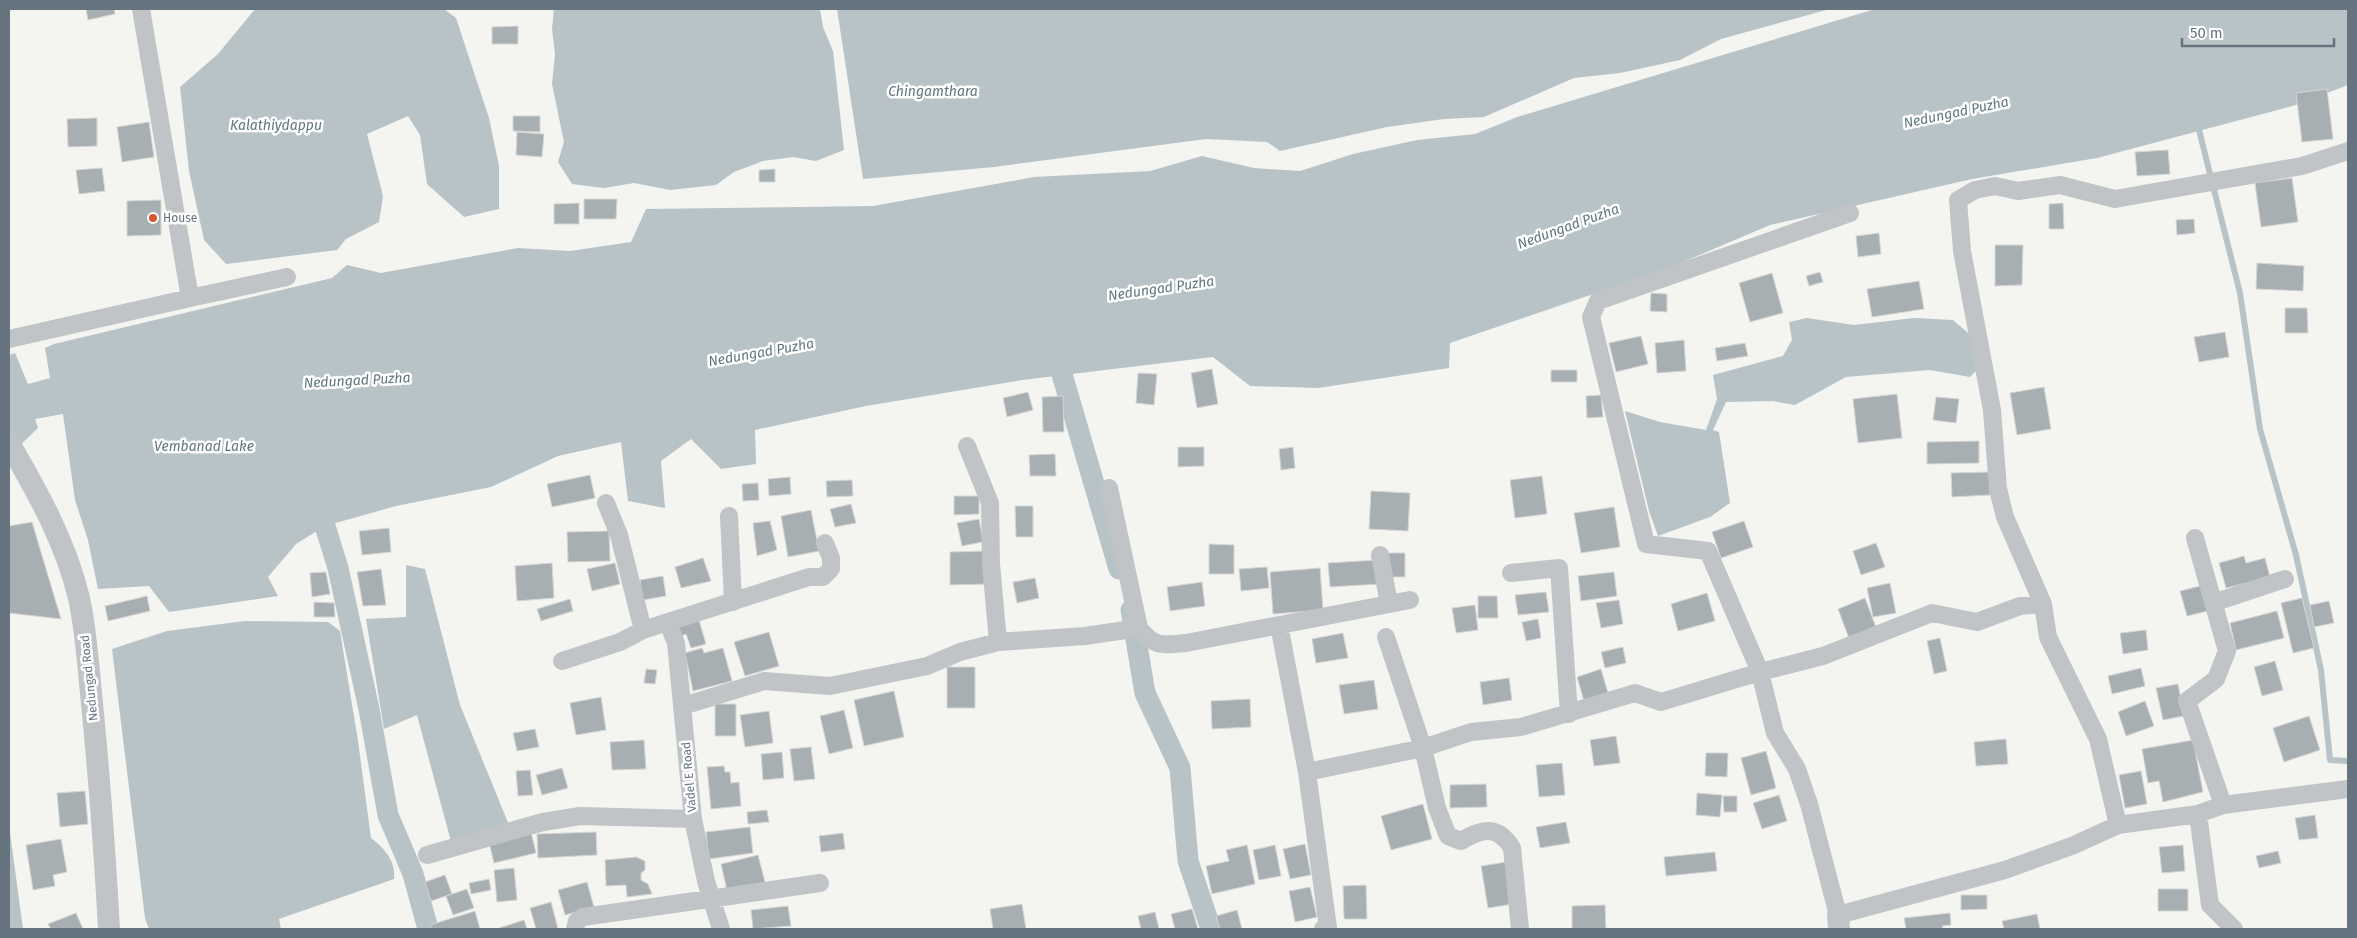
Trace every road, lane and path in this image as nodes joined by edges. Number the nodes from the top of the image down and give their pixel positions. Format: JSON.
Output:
{"nodes":[{"id":1,"x":141,"y":9,"type":"edge"},
{"id":2,"x":2348,"y":152,"type":"edge"},
{"id":3,"x":1850,"y":214,"type":"dead end"},
{"id":4,"x":287,"y":277,"type":"dead end"},
{"id":5,"x":190,"y":298,"type":"junction"},
{"id":6,"x":9,"y":339,"type":"edge"},
{"id":7,"x":967,"y":446,"type":"dead end"},
{"id":8,"x":13,"y":450,"type":"edge"},
{"id":9,"x":1108,"y":488,"type":"dead end"},
{"id":10,"x":606,"y":503,"type":"dead end"},
{"id":11,"x":729,"y":516,"type":"dead end"},
{"id":12,"x":2195,"y":538,"type":"dead end"},
{"id":13,"x":825,"y":543,"type":"dead end"},
{"id":14,"x":1380,"y":555,"type":"dead end"},
{"id":15,"x":1511,"y":573,"type":"dead end"},
{"id":16,"x":2284,"y":579,"type":"dead end"},
{"id":17,"x":1410,"y":600,"type":"dead end"},
{"id":18,"x":733,"y":602,"type":"junction"},
{"id":19,"x":2213,"y":602,"type":"junction"},
{"id":20,"x":1389,"y":604,"type":"junction"},
{"id":21,"x":2043,"y":604,"type":"junction"},
{"id":22,"x":668,"y":623,"type":"junction"},
{"id":23,"x":1279,"y":625,"type":"junction"},
{"id":24,"x":1134,"y":629,"type":"junction"},
{"id":25,"x":643,"y":630,"type":"junction"},
{"id":26,"x":1386,"y":636,"type":"dead end"},
{"id":27,"x":998,"y":642,"type":"junction"},
{"id":28,"x":562,"y":661,"type":"dead end"},
{"id":29,"x":1760,"y":672,"type":"junction"},
{"id":30,"x":683,"y":706,"type":"junction"},
{"id":31,"x":1569,"y":714,"type":"junction"},
{"id":32,"x":1423,"y":748,"type":"junction"},
{"id":33,"x":1307,"y":772,"type":"junction"},
{"id":34,"x":2348,"y":789,"type":"edge"},
{"id":35,"x":2223,"y":805,"type":"junction"},
{"id":36,"x":2198,"y":814,"type":"junction"},
{"id":37,"x":693,"y":819,"type":"junction"},
{"id":38,"x":2118,"y":825,"type":"junction"},
{"id":39,"x":427,"y":855,"type":"dead end"},
{"id":40,"x":820,"y":883,"type":"dead end"},
{"id":41,"x":711,"y":900,"type":"junction"},
{"id":42,"x":1838,"y":922,"type":"edge"},
{"id":43,"x":109,"y":929,"type":"edge"},
{"id":44,"x":575,"y":929,"type":"edge"},
{"id":45,"x":721,"y":929,"type":"edge"},
{"id":46,"x":1323,"y":929,"type":"edge"},
{"id":47,"x":1520,"y":929,"type":"edge"},
{"id":48,"x":2234,"y":929,"type":"edge"}],
"edges":[{"from":1,"to":5,"type":"street"},
{"from":2,"to":21,"type":"street"},
{"from":3,"to":29,"type":"street"},
{"from":4,"to":5,"type":"street"},
{"from":5,"to":6,"type":"street"},
{"from":7,"to":27,"type":"street"},
{"from":8,"to":43,"type":"street","name":"Nedungad Road"},
{"from":9,"to":24,"type":"street"},
{"from":10,"to":25,"type":"street"},
{"from":11,"to":18,"type":"street"},
{"from":12,"to":19,"type":"street"},
{"from":13,"to":18,"type":"street"},
{"from":14,"to":20,"type":"street"},
{"from":15,"to":31,"type":"street"},
{"from":16,"to":19,"type":"street"},
{"from":17,"to":20,"type":"street"},
{"from":18,"to":22,"type":"street"},
{"from":19,"to":35,"type":"street"},
{"from":20,"to":23,"type":"street"},
{"from":21,"to":29,"type":"street"},
{"from":21,"to":38,"type":"street"},
{"from":22,"to":25,"type":"street"},
{"from":22,"to":30,"type":"street","name":"Vadel E Road"},
{"from":23,"to":24,"type":"street"},
{"from":23,"to":33,"type":"street"},
{"from":24,"to":27,"type":"street"},
{"from":25,"to":28,"type":"street"},
{"from":26,"to":32,"type":"street"},
{"from":27,"to":30,"type":"street"},
{"from":29,"to":31,"type":"street"},
{"from":29,"to":42,"type":"street"},
{"from":30,"to":37,"type":"street","name":"Vadel E Road"},
{"from":31,"to":32,"type":"street"},
{"from":32,"to":33,"type":"street"},
{"from":32,"to":47,"type":"street"},
{"from":33,"to":46,"type":"street"},
{"from":34,"to":35,"type":"street"},
{"from":35,"to":36,"type":"street"},
{"from":36,"to":38,"type":"street"},
{"from":36,"to":48,"type":"street"},
{"from":37,"to":39,"type":"street"},
{"from":37,"to":41,"type":"street","name":"Vadel E Road"},
{"from":38,"to":42,"type":"street"},
{"from":40,"to":41,"type":"street"},
{"from":41,"to":44,"type":"street"},
{"from":41,"to":45,"type":"street","name":"Vadel E Road"}]}
